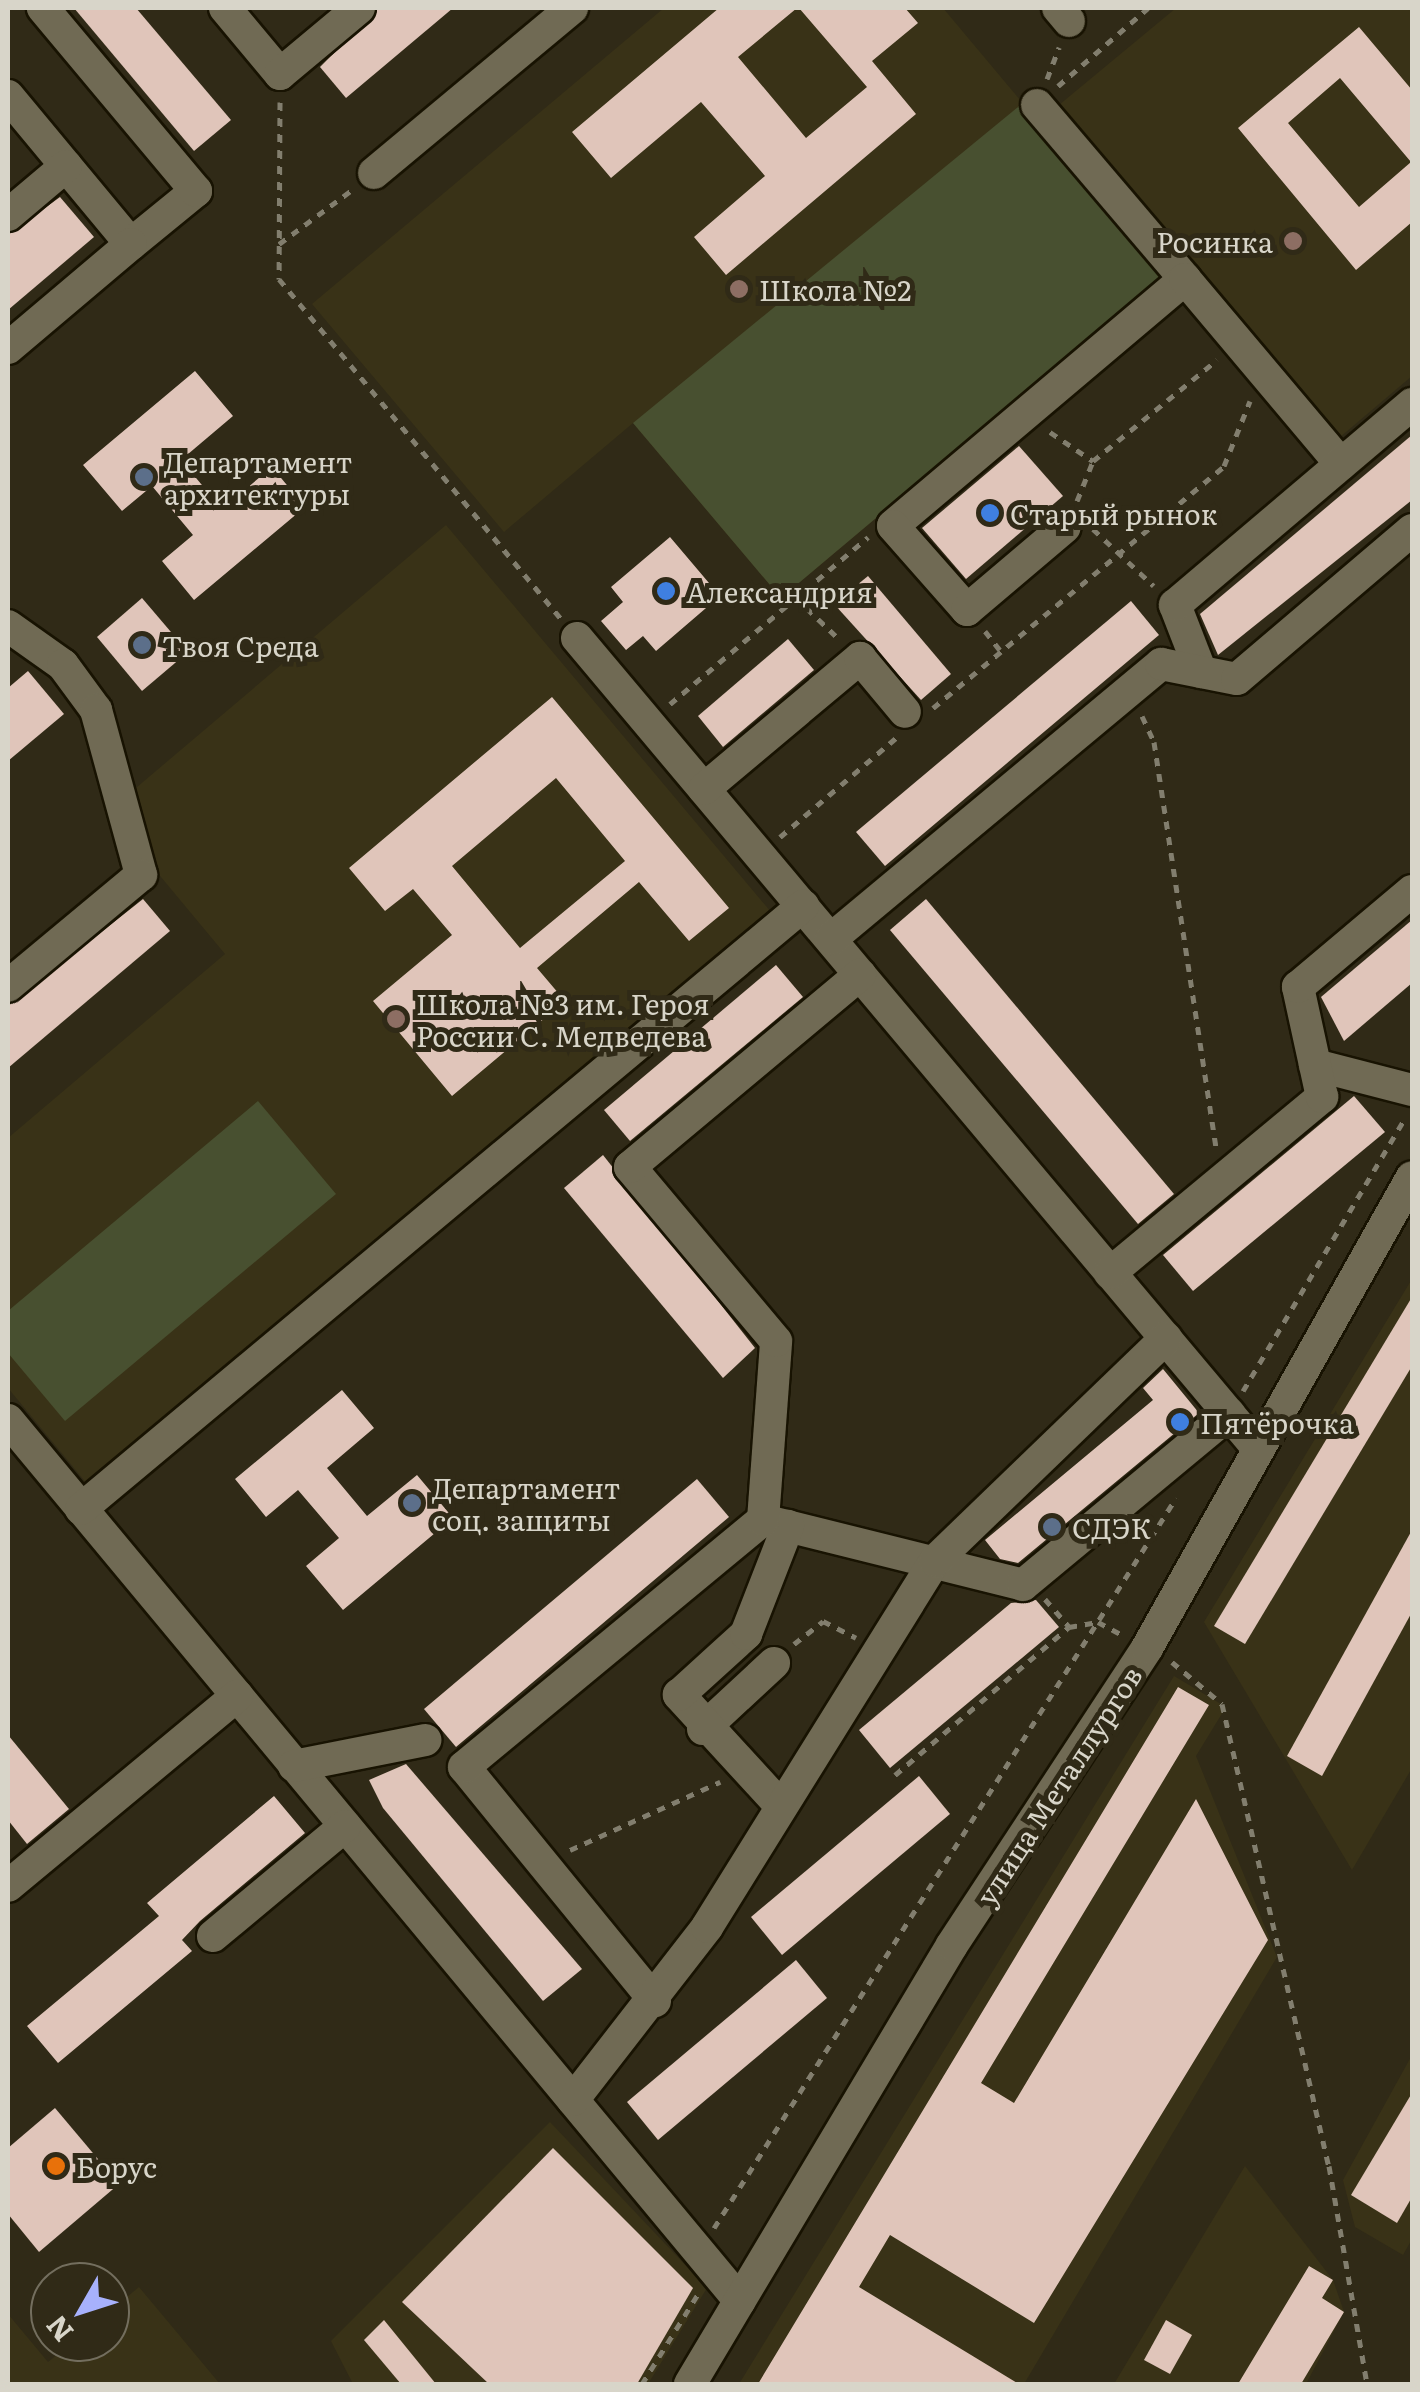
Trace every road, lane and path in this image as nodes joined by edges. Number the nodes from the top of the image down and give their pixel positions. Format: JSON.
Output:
{"nodes":[{"id":1,"x":43,"y":8,"type":"edge"},
{"id":2,"x":224,"y":8,"type":"edge"},
{"id":3,"x":359,"y":8,"type":"edge"},
{"id":4,"x":572,"y":8,"type":"edge"},
{"id":5,"x":1148,"y":8,"type":"edge"},
{"id":6,"x":1064,"y":14,"type":"edge"},
{"id":7,"x":280,"y":74,"type":"junction"},
{"id":8,"x":8,"y":96,"type":"edge"},
{"id":9,"x":1037,"y":105,"type":"junction"},
{"id":10,"x":66,"y":166,"type":"junction"},
{"id":11,"x":374,"y":173,"type":"joint"},
{"id":12,"x":8,"y":215,"type":"edge"},
{"id":13,"x":131,"y":244,"type":"junction"},
{"id":14,"x":279,"y":244,"type":"junction"},
{"id":15,"x":1185,"y":279,"type":"junction"},
{"id":16,"x":1238,"y":342,"type":"junction"},
{"id":17,"x":8,"y":348,"type":"edge"},
{"id":18,"x":1262,"y":370,"type":"junction"},
{"id":19,"x":1412,"y":404,"type":"edge"},
{"id":20,"x":1024,"y":415,"type":"junction"},
{"id":21,"x":1093,"y":461,"type":"junction"},
{"id":22,"x":1341,"y":464,"type":"junction"},
{"id":23,"x":894,"y":526,"type":"junction"},
{"id":24,"x":1065,"y":526,"type":"dead end"},
{"id":25,"x":1412,"y":530,"type":"edge"},
{"id":26,"x":1116,"y":553,"type":"junction"},
{"id":27,"x":795,"y":597,"type":"junction"},
{"id":28,"x":1175,"y":604,"type":"junction"},
{"id":29,"x":8,"y":626,"type":"edge"},
{"id":30,"x":578,"y":638,"type":"joint"},
{"id":31,"x":860,"y":658,"type":"junction"},
{"id":32,"x":1201,"y":672,"type":"junction"},
{"id":33,"x":1126,"y":694,"type":"junction"},
{"id":34,"x":913,"y":717,"type":"junction"},
{"id":35,"x":648,"y":722,"type":"junction"},
{"id":36,"x":704,"y":788,"type":"junction"},
{"id":37,"x":759,"y":854,"type":"junction"},
{"id":38,"x":1412,"y":891,"type":"edge"},
{"id":39,"x":802,"y":906,"type":"junction"},
{"id":40,"x":830,"y":940,"type":"junction"},
{"id":41,"x":860,"y":974,"type":"junction"},
{"id":42,"x":8,"y":986,"type":"edge"},
{"id":43,"x":1315,"y":1065,"type":"junction"},
{"id":44,"x":1412,"y":1090,"type":"edge"},
{"id":45,"x":1412,"y":1105,"type":"edge"},
{"id":46,"x":1412,"y":1177,"type":"edge"},
{"id":47,"x":1222,"y":1180,"type":"junction"},
{"id":48,"x":1110,"y":1273,"type":"junction"},
{"id":49,"x":1166,"y":1338,"type":"junction"},
{"id":50,"x":1230,"y":1414,"type":"junction"},
{"id":51,"x":8,"y":1420,"type":"edge"},
{"id":52,"x":1255,"y":1445,"type":"junction"},
{"id":53,"x":1179,"y":1494,"type":"dead end"},
{"id":54,"x":81,"y":1508,"type":"junction"},
{"id":55,"x":776,"y":1523,"type":"junction"},
{"id":56,"x":935,"y":1561,"type":"junction"},
{"id":57,"x":1030,"y":1580,"type":"junction"},
{"id":58,"x":1098,"y":1622,"type":"junction"},
{"id":59,"x":1069,"y":1627,"type":"junction"},
{"id":60,"x":1147,"y":1648,"type":"junction"},
{"id":61,"x":881,"y":1650,"type":"junction"},
{"id":62,"x":774,"y":1663,"type":"joint"},
{"id":63,"x":236,"y":1696,"type":"junction"},
{"id":64,"x":703,"y":1729,"type":"junction"},
{"id":65,"x":425,"y":1740,"type":"dead end"},
{"id":66,"x":294,"y":1766,"type":"junction"},
{"id":67,"x":745,"y":1771,"type":"junction"},
{"id":68,"x":895,"y":1775,"type":"dead end"},
{"id":69,"x":778,"y":1803,"type":"junction"},
{"id":70,"x":345,"y":1826,"type":"junction"},
{"id":71,"x":542,"y":1863,"type":"junction"},
{"id":72,"x":8,"y":1886,"type":"edge"},
{"id":73,"x":214,"y":1936,"type":"dead end"},
{"id":74,"x":655,"y":2001,"type":"junction"},
{"id":75,"x":573,"y":2100,"type":"junction"},
{"id":76,"x":699,"y":2251,"type":"junction"},
{"id":77,"x":740,"y":2301,"type":"junction"},
{"id":78,"x":642,"y":2384,"type":"edge"},
{"id":79,"x":690,"y":2384,"type":"edge"},
{"id":80,"x":1367,"y":2384,"type":"edge"}],
"edges":[{"from":1,"to":13,"type":"street"},
{"from":2,"to":7,"type":"street"},
{"from":3,"to":7,"type":"street"},
{"from":4,"to":11,"type":"street"},
{"from":5,"to":9,"type":"path"},
{"from":6,"to":9,"type":"path"},
{"from":7,"to":14,"type":"path"},
{"from":8,"to":10,"type":"street"},
{"from":9,"to":15,"type":"street"},
{"from":10,"to":12,"type":"street"},
{"from":10,"to":13,"type":"street"},
{"from":11,"to":14,"type":"path"},
{"from":13,"to":17,"type":"street"},
{"from":14,"to":30,"type":"path"},
{"from":15,"to":16,"type":"street"},
{"from":15,"to":20,"type":"street"},
{"from":16,"to":18,"type":"street"},
{"from":16,"to":21,"type":"path"},
{"from":18,"to":22,"type":"street"},
{"from":18,"to":26,"type":"path"},
{"from":19,"to":22,"type":"street"},
{"from":20,"to":21,"type":"path"},
{"from":20,"to":23,"type":"street"},
{"from":21,"to":26,"type":"path"},
{"from":22,"to":28,"type":"street"},
{"from":23,"to":24,"type":"street"},
{"from":23,"to":27,"type":"path"},
{"from":25,"to":32,"type":"street"},
{"from":26,"to":28,"type":"path"},
{"from":26,"to":34,"type":"path"},
{"from":27,"to":31,"type":"path"},
{"from":27,"to":35,"type":"path"},
{"from":28,"to":32,"type":"street"},
{"from":29,"to":42,"type":"street"},
{"from":30,"to":35,"type":"street"},
{"from":31,"to":34,"type":"street"},
{"from":31,"to":36,"type":"street"},
{"from":32,"to":33,"type":"street"},
{"from":33,"to":40,"type":"street"},
{"from":33,"to":47,"type":"path"},
{"from":34,"to":37,"type":"path"},
{"from":35,"to":36,"type":"street"},
{"from":36,"to":37,"type":"street"},
{"from":37,"to":39,"type":"street"},
{"from":38,"to":43,"type":"street"},
{"from":39,"to":40,"type":"street"},
{"from":39,"to":54,"type":"street"},
{"from":40,"to":41,"type":"street"},
{"from":41,"to":48,"type":"street"},
{"from":41,"to":55,"type":"street"},
{"from":43,"to":44,"type":"street"},
{"from":43,"to":47,"type":"street"},
{"from":45,"to":50,"type":"path"},
{"from":46,"to":52,"type":"street","name":"улица Металлургов"},
{"from":47,"to":48,"type":"street"},
{"from":48,"to":49,"type":"street"},
{"from":49,"to":50,"type":"street"},
{"from":49,"to":56,"type":"street"},
{"from":50,"to":52,"type":"street"},
{"from":50,"to":57,"type":"street"},
{"from":51,"to":54,"type":"street"},
{"from":52,"to":60,"type":"street","name":"улица Металлургов"},
{"from":53,"to":58,"type":"path"},
{"from":54,"to":63,"type":"street"},
{"from":55,"to":56,"type":"street"},
{"from":55,"to":64,"type":"street"},
{"from":55,"to":71,"type":"street"},
{"from":56,"to":57,"type":"street"},
{"from":56,"to":61,"type":"street"},
{"from":57,"to":59,"type":"path"},
{"from":58,"to":59,"type":"path"},
{"from":58,"to":60,"type":"path"},
{"from":58,"to":76,"type":"path"},
{"from":59,"to":68,"type":"path"},
{"from":60,"to":77,"type":"street","name":"улица Металлургов"},
{"from":60,"to":80,"type":"path"},
{"from":61,"to":62,"type":"path"},
{"from":61,"to":69,"type":"street"},
{"from":62,"to":64,"type":"street"},
{"from":63,"to":66,"type":"street"},
{"from":63,"to":72,"type":"street"},
{"from":64,"to":67,"type":"street"},
{"from":65,"to":66,"type":"street"},
{"from":66,"to":70,"type":"street"},
{"from":67,"to":69,"type":"street"},
{"from":67,"to":71,"type":"path"},
{"from":69,"to":74,"type":"street"},
{"from":70,"to":73,"type":"street"},
{"from":70,"to":75,"type":"street"},
{"from":71,"to":74,"type":"street"},
{"from":74,"to":75,"type":"street"},
{"from":75,"to":76,"type":"street"},
{"from":76,"to":77,"type":"street"},
{"from":76,"to":78,"type":"path"},
{"from":77,"to":79,"type":"street","name":"улица Металлургов"}]}
